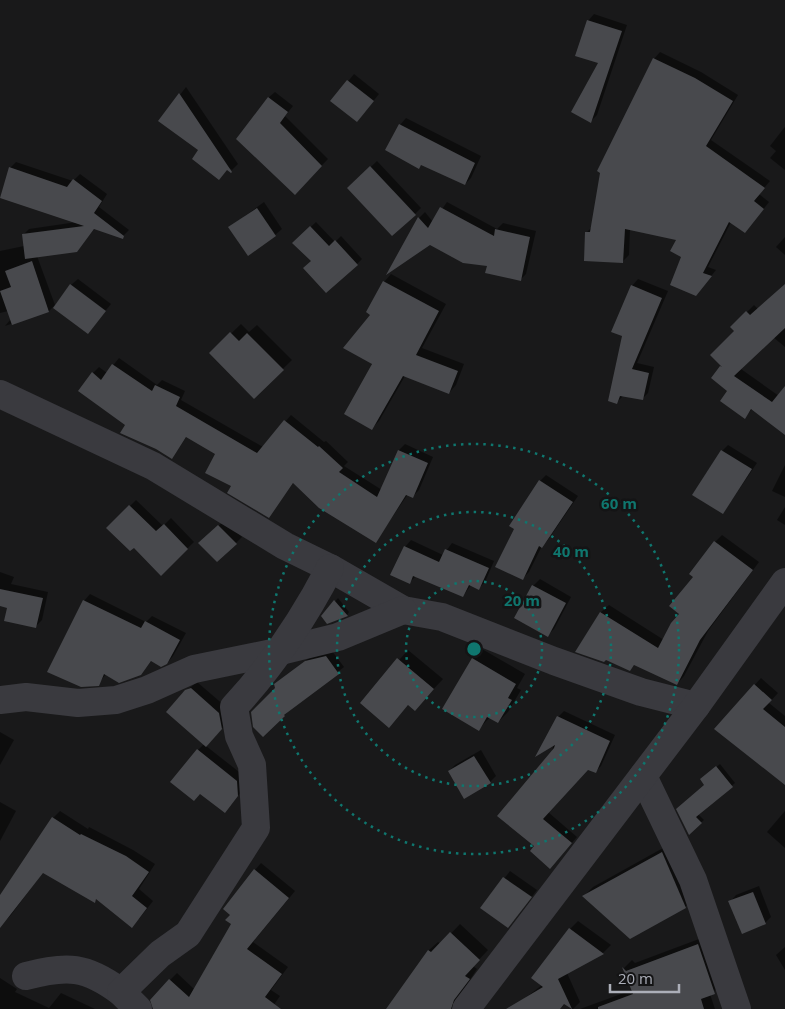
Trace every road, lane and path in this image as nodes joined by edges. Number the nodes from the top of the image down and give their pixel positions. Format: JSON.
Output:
{"nodes":[{"id":1,"x":0,"y":394,"type":"edge"},
{"id":2,"x":330,"y":568,"type":"junction"},
{"id":3,"x":785,"y":582,"type":"edge"},
{"id":4,"x":402,"y":610,"type":"junction"},
{"id":5,"x":277,"y":652,"type":"junction"},
{"id":6,"x":0,"y":700,"type":"edge"},
{"id":7,"x":696,"y":706,"type":"junction"},
{"id":8,"x":643,"y":776,"type":"junction"},
{"id":9,"x":26,"y":976,"type":"dead end"},
{"id":10,"x":130,"y":1000,"type":"edge"},
{"id":11,"x":466,"y":1009,"type":"edge"},
{"id":12,"x":737,"y":1009,"type":"edge"}],
"edges":[{"from":1,"to":2,"type":"street"},
{"from":2,"to":4,"type":"street"},
{"from":2,"to":5,"type":"street"},
{"from":3,"to":7,"type":"street"},
{"from":4,"to":5,"type":"street"},
{"from":4,"to":7,"type":"street"},
{"from":5,"to":6,"type":"street"},
{"from":5,"to":10,"type":"street"},
{"from":7,"to":8,"type":"street"},
{"from":8,"to":11,"type":"street"},
{"from":8,"to":12,"type":"street"},
{"from":9,"to":10,"type":"street"}]}
